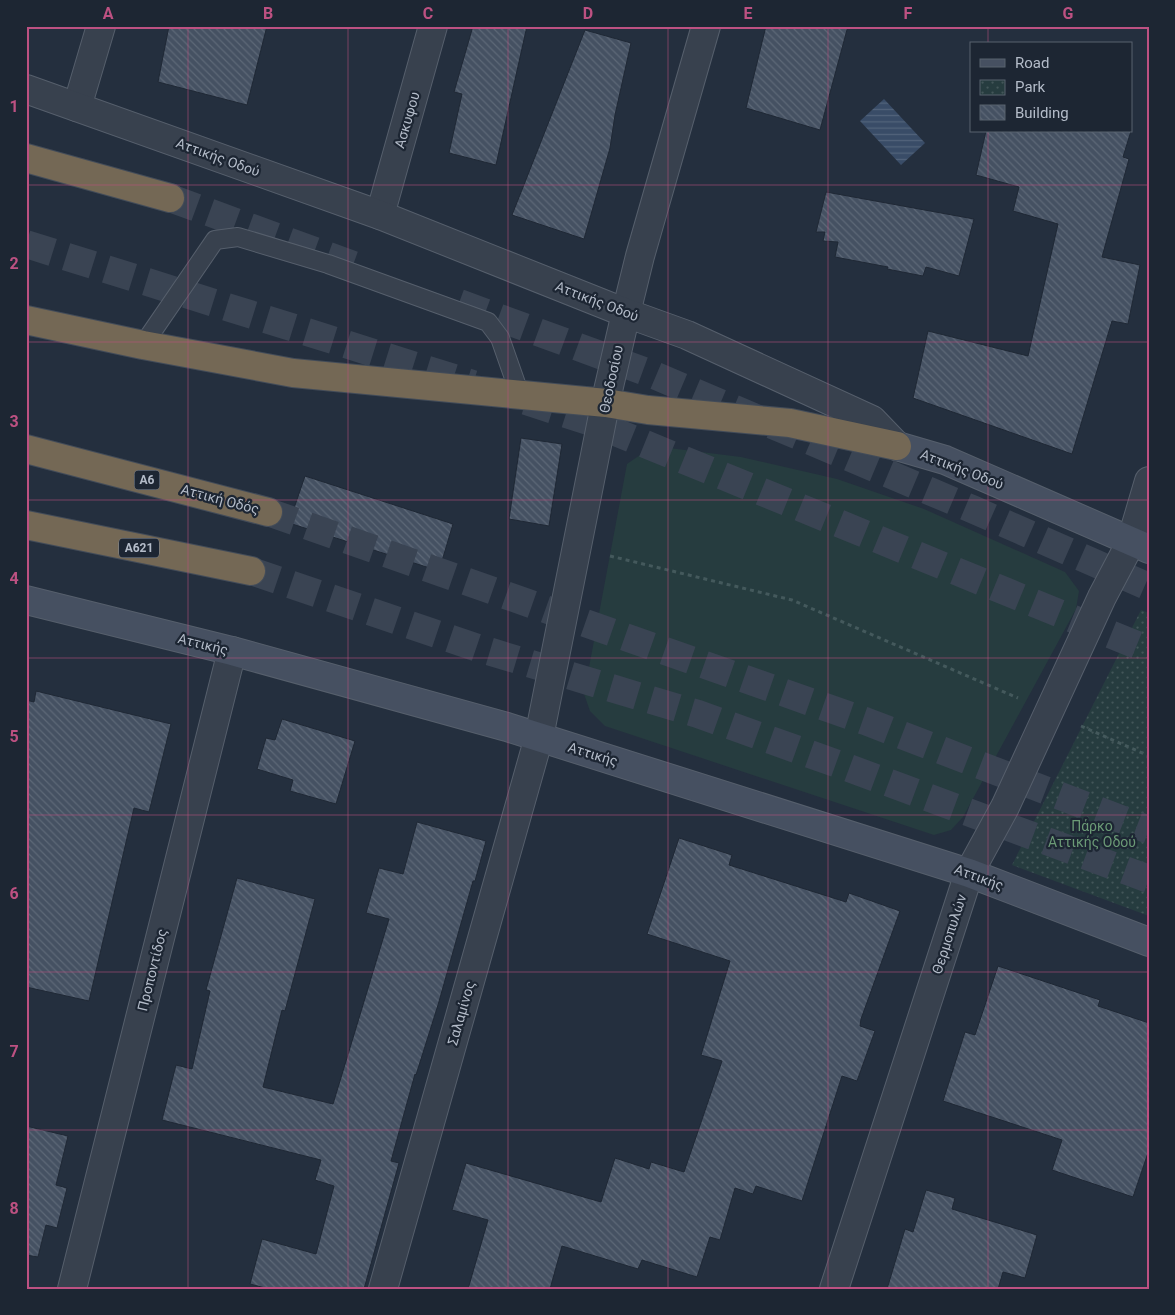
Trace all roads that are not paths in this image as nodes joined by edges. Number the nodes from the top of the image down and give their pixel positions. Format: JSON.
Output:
{"nodes":[{"id":1,"x":101,"y":26,"type":"edge"},
{"id":2,"x":433,"y":26,"type":"edge"},
{"id":3,"x":706,"y":26,"type":"edge"},
{"id":4,"x":26,"y":89,"type":"edge"},
{"id":5,"x":77,"y":107,"type":"junction"},
{"id":6,"x":26,"y":158,"type":"edge"},
{"id":7,"x":170,"y":198,"type":"tunnel mouth"},
{"id":8,"x":380,"y":215,"type":"junction"},
{"id":9,"x":626,"y":312,"type":"junction"},
{"id":10,"x":26,"y":320,"type":"edge"},
{"id":11,"x":143,"y":345,"type":"junction"},
{"id":12,"x":520,"y":395,"type":"junction"},
{"id":13,"x":606,"y":403,"type":"junction"},
{"id":14,"x":897,"y":446,"type":"junction"},
{"id":15,"x":26,"y":449,"type":"edge"},
{"id":16,"x":1149,"y":481,"type":"edge"},
{"id":17,"x":268,"y":512,"type":"tunnel mouth"},
{"id":18,"x":26,"y":524,"type":"edge"},
{"id":19,"x":1140,"y":546,"type":"edge"},
{"id":20,"x":251,"y":571,"type":"tunnel mouth"},
{"id":21,"x":26,"y":600,"type":"edge"},
{"id":22,"x":232,"y":651,"type":"junction"},
{"id":23,"x":539,"y":737,"type":"junction"},
{"id":24,"x":969,"y":873,"type":"junction"},
{"id":25,"x":1149,"y":942,"type":"edge"},
{"id":26,"x":72,"y":1289,"type":"edge"},
{"id":27,"x":383,"y":1289,"type":"edge"},
{"id":28,"x":834,"y":1289,"type":"edge"}],
"edges":[{"from":1,"to":5,"type":"street"},
{"from":2,"to":8,"type":"street","name":"Ασκυφου"},
{"from":3,"to":9,"type":"street","name":"Θεοδοσίου"},
{"from":4,"to":5,"type":"street","name":"Αττικής Οδού"},
{"from":5,"to":8,"type":"street","name":"Αττικής Οδού"},
{"from":6,"to":7,"type":"highway"},
{"from":8,"to":9,"type":"street","name":"Αττικής Οδού"},
{"from":9,"to":13,"type":"street","name":"Θεοδοσίου"},
{"from":9,"to":14,"type":"street","name":"Αττικής Οδού"},
{"from":10,"to":11,"type":"highway"},
{"from":11,"to":12,"type":"highway"},
{"from":11,"to":12,"type":"lane"},
{"from":12,"to":13,"type":"highway"},
{"from":13,"to":14,"type":"highway"},
{"from":13,"to":23,"type":"street","name":"Θεοδοσίου"},
{"from":14,"to":19,"type":"main road","name":"Αττικής Οδού"},
{"from":15,"to":17,"type":"highway","name":"Αττική Οδός","number":"Α6"},
{"from":16,"to":19,"type":"street","name":"Θερμοπυλών"},
{"from":18,"to":20,"type":"highway","number":"Α621"},
{"from":19,"to":24,"type":"street","name":"Θερμοπυλών"},
{"from":21,"to":22,"type":"main road","name":"Αττικής"},
{"from":22,"to":23,"type":"main road","name":"Αττικής"},
{"from":22,"to":26,"type":"street","name":"Προποντίδος"},
{"from":23,"to":24,"type":"main road","name":"Αττικής"},
{"from":23,"to":27,"type":"street","name":"Σαλαμίνος"},
{"from":24,"to":25,"type":"main road","name":"Αττικής"},
{"from":24,"to":28,"type":"street","name":"Θερμοπυλών"}]}
